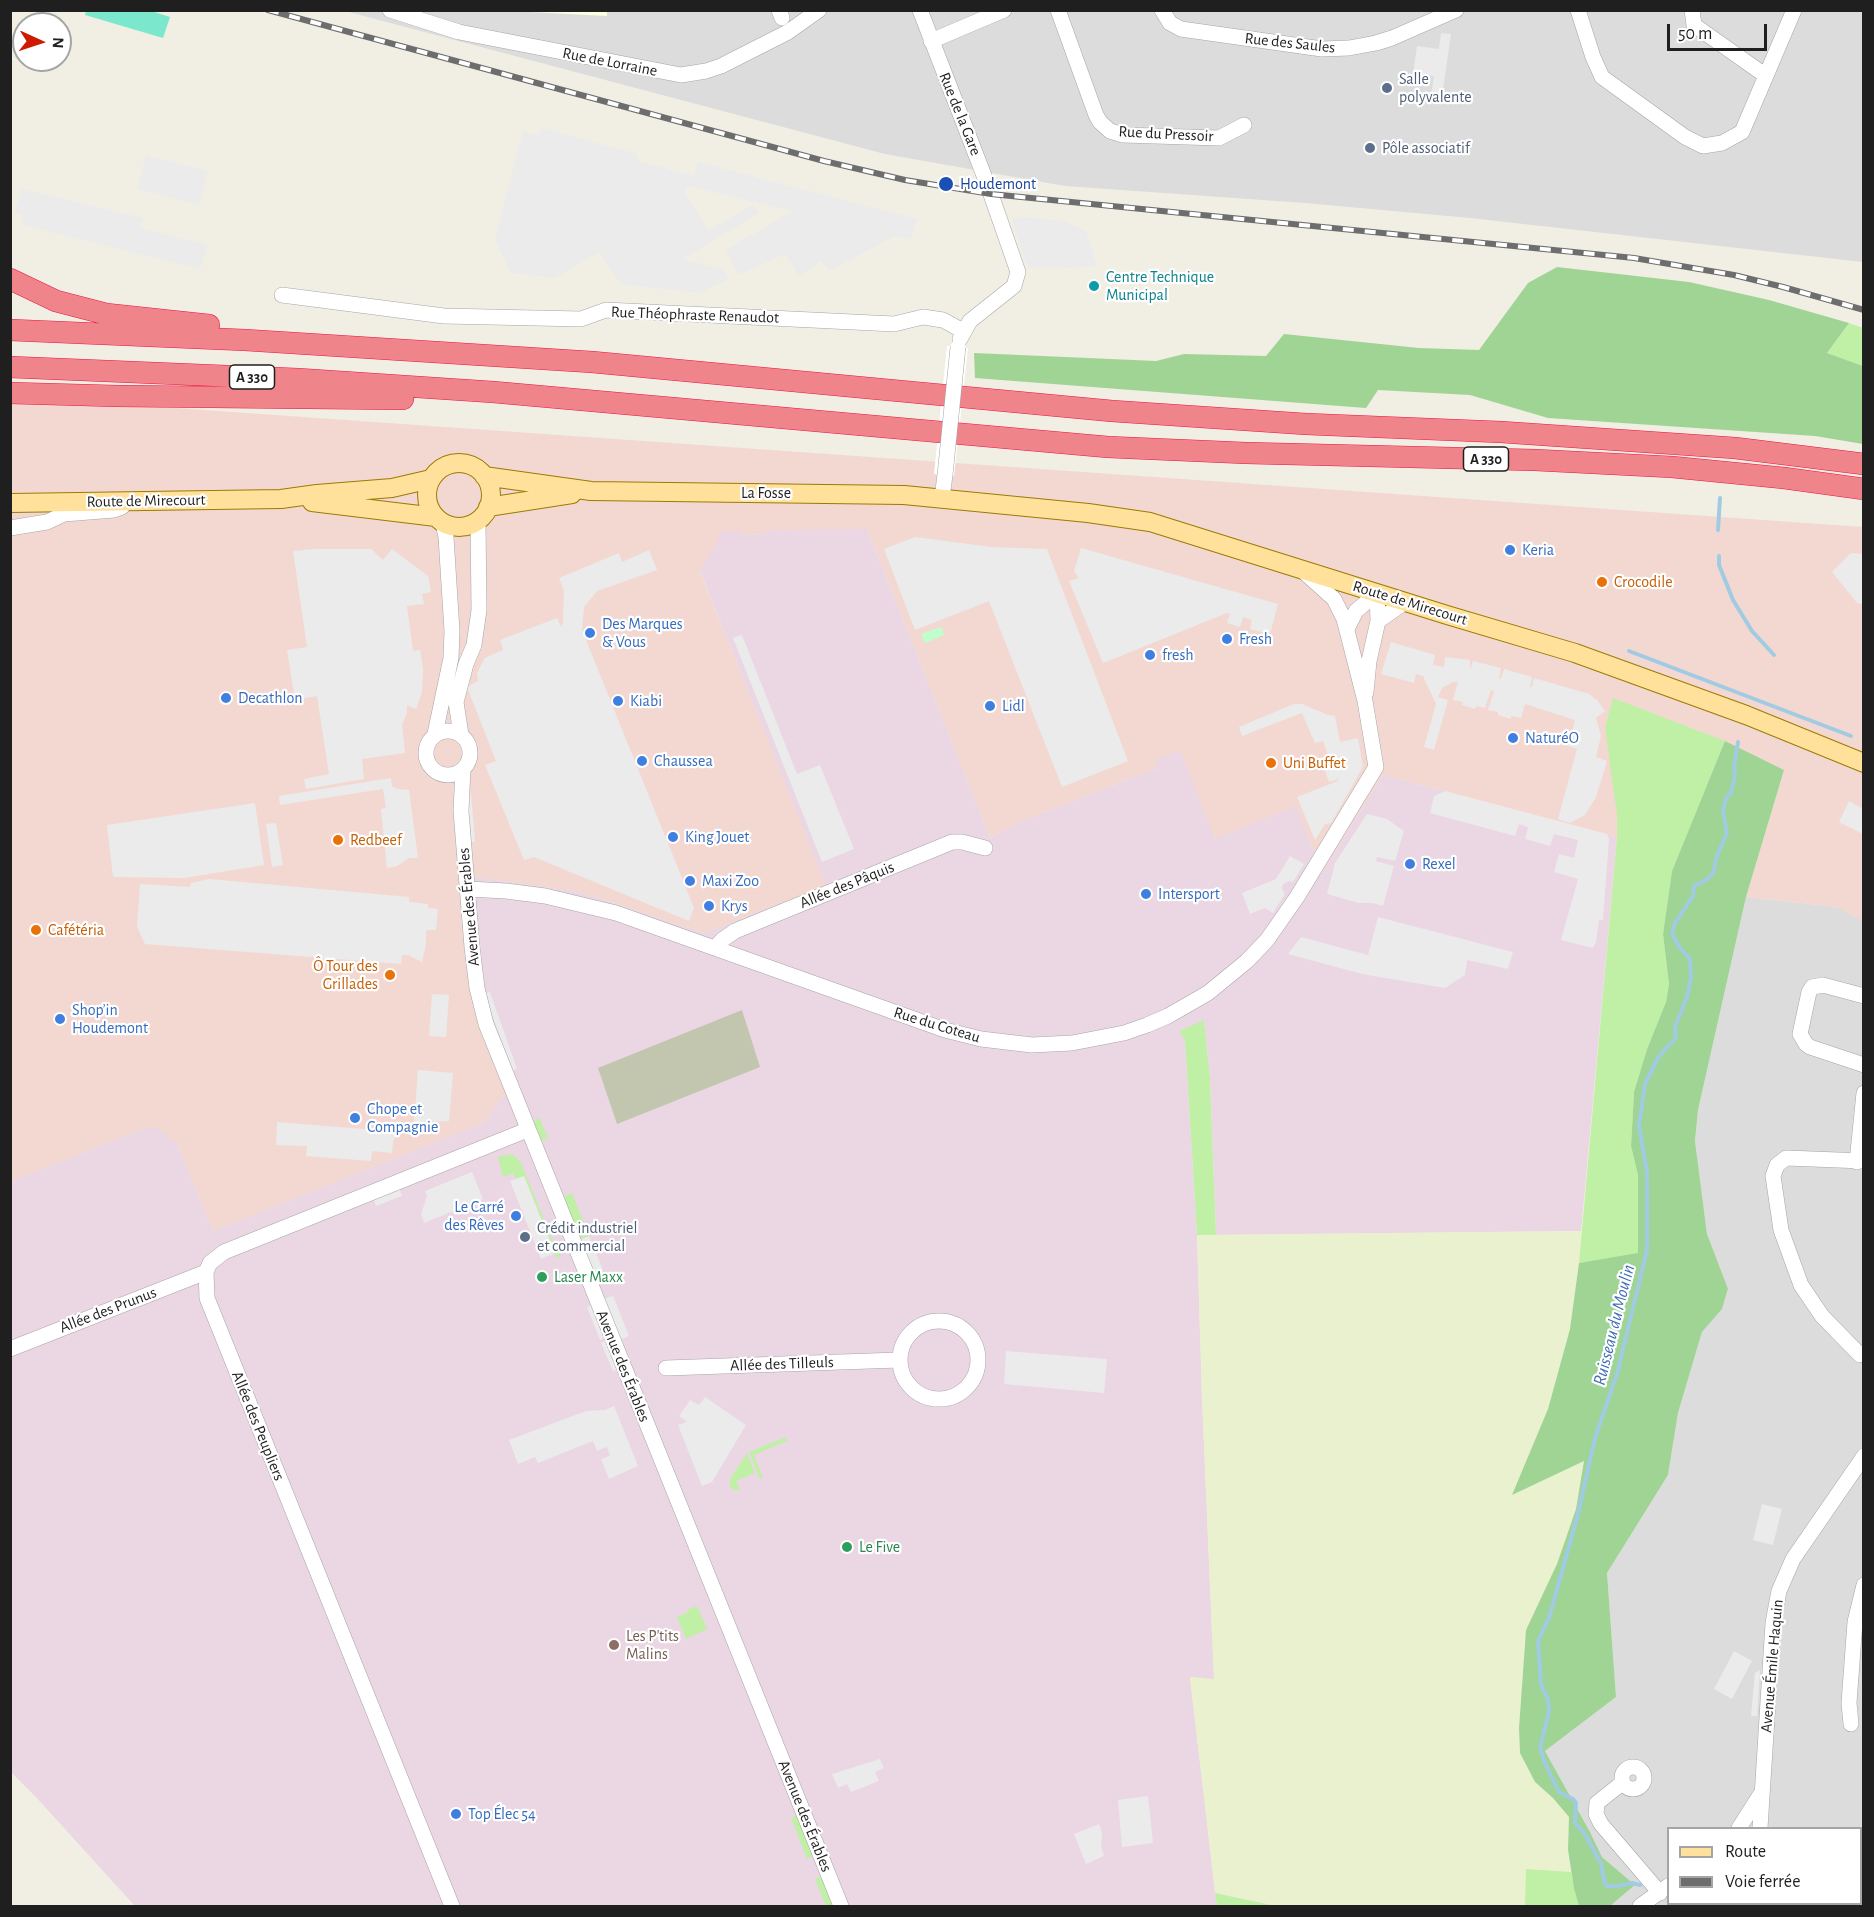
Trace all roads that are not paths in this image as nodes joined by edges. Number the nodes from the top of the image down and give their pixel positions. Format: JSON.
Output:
{"nodes":[{"id":1,"x":390,"y":10,"type":"edge"},
{"id":2,"x":819,"y":10,"type":"edge"},
{"id":3,"x":920,"y":10,"type":"edge"},
{"id":4,"x":1004,"y":10,"type":"edge"},
{"id":5,"x":1058,"y":10,"type":"edge"},
{"id":6,"x":1162,"y":10,"type":"edge"},
{"id":7,"x":1456,"y":10,"type":"edge"},
{"id":8,"x":1578,"y":10,"type":"edge"},
{"id":9,"x":1692,"y":10,"type":"edge"},
{"id":10,"x":1794,"y":10,"type":"edge"},
{"id":11,"x":931,"y":41,"type":"junction"},
{"id":12,"x":1767,"y":74,"type":"junction"},
{"id":13,"x":1244,"y":125,"type":"dead end"},
{"id":14,"x":10,"y":279,"type":"edge"},
{"id":15,"x":282,"y":295,"type":"dead end"},
{"id":16,"x":10,"y":330,"type":"edge"},
{"id":17,"x":963,"y":331,"type":"junction"},
{"id":18,"x":245,"y":340,"type":"junction"},
{"id":19,"x":10,"y":367,"type":"edge"},
{"id":20,"x":494,"y":392,"type":"junction"},
{"id":21,"x":10,"y":393,"type":"edge"},
{"id":22,"x":117,"y":396,"type":"junction"},
{"id":23,"x":10,"y":401,"type":"edge"},
{"id":24,"x":1860,"y":463,"type":"edge"},
{"id":25,"x":484,"y":476,"type":"junction"},
{"id":26,"x":431,"y":479,"type":"junction"},
{"id":27,"x":1863,"y":489,"type":"edge"},
{"id":28,"x":591,"y":491,"type":"junction"},
{"id":29,"x":942,"y":498,"type":"junction"},
{"id":30,"x":281,"y":499,"type":"junction"},
{"id":31,"x":138,"y":501,"type":"junction"},
{"id":32,"x":10,"y":503,"type":"edge"},
{"id":33,"x":483,"y":514,"type":"junction"},
{"id":34,"x":439,"y":520,"type":"junction"},
{"id":35,"x":10,"y":528,"type":"edge"},
{"id":36,"x":1300,"y":568,"type":"junction"},
{"id":37,"x":1377,"y":593,"type":"junction"},
{"id":38,"x":1404,"y":602,"type":"junction"},
{"id":39,"x":1378,"y":621,"type":"junction"},
{"id":40,"x":1347,"y":629,"type":"junction"},
{"id":41,"x":1365,"y":701,"type":"junction"},
{"id":42,"x":435,"y":734,"type":"junction"},
{"id":43,"x":461,"y":735,"type":"junction"},
{"id":44,"x":1863,"y":763,"type":"edge"},
{"id":45,"x":463,"y":769,"type":"junction"},
{"id":46,"x":439,"y":773,"type":"junction"},
{"id":47,"x":461,"y":811,"type":"junction"},
{"id":48,"x":985,"y":848,"type":"dead end"},
{"id":49,"x":468,"y":890,"type":"junction"},
{"id":50,"x":715,"y":948,"type":"junction"},
{"id":51,"x":1863,"y":996,"type":"edge"},
{"id":52,"x":1863,"y":1065,"type":"edge"},
{"id":53,"x":1863,"y":1093,"type":"edge"},
{"id":54,"x":528,"y":1130,"type":"junction"},
{"id":55,"x":1860,"y":1161,"type":"edge"},
{"id":56,"x":206,"y":1272,"type":"junction"},
{"id":57,"x":10,"y":1349,"type":"edge"},
{"id":58,"x":1860,"y":1355,"type":"dead end"},
{"id":59,"x":899,"y":1360,"type":"junction"},
{"id":60,"x":666,"y":1368,"type":"dead end"},
{"id":61,"x":1863,"y":1457,"type":"edge"},
{"id":62,"x":1863,"y":1585,"type":"edge"},
{"id":63,"x":1860,"y":1619,"type":"edge"},
{"id":64,"x":1851,"y":1724,"type":"dead end"},
{"id":65,"x":1622,"y":1783,"type":"dead end"},
{"id":66,"x":1762,"y":1792,"type":"junction"},
{"id":67,"x":1740,"y":1827,"type":"edge"},
{"id":68,"x":1760,"y":1827,"type":"edge"},
{"id":69,"x":1665,"y":1889,"type":"edge"},
{"id":70,"x":452,"y":1906,"type":"edge"},
{"id":71,"x":841,"y":1906,"type":"edge"},
{"id":72,"x":1640,"y":1906,"type":"edge"}],
"edges":[{"from":1,"to":2,"type":"street","name":"Rue de Lorraine"},
{"from":3,"to":11,"type":"street","name":"Rue de la Gare"},
{"from":4,"to":11,"type":"street"},
{"from":5,"to":13,"type":"street","name":"Rue du Pressoir"},
{"from":6,"to":7,"type":"street","name":"Rue des Saules"},
{"from":8,"to":12,"type":"street"},
{"from":9,"to":12,"type":"street"},
{"from":10,"to":12,"type":"street"},
{"from":11,"to":17,"type":"street","name":"Rue de la Gare"},
{"from":14,"to":18,"type":"highway"},
{"from":15,"to":17,"type":"street","name":"Rue Théophraste Renaudot"},
{"from":16,"to":18,"type":"highway","number":"A 330"},
{"from":17,"to":29,"type":"street","bridge":true},
{"from":18,"to":24,"type":"highway","number":"A 330"},
{"from":19,"to":20,"type":"highway","number":"A 330"},
{"from":20,"to":22,"type":"highway"},
{"from":20,"to":27,"type":"highway","number":"A 330"},
{"from":21,"to":22,"type":"highway"},
{"from":22,"to":23,"type":"highway"},
{"from":25,"to":26,"type":"main road"},
{"from":25,"to":28,"type":"main road","name":"La Fosse"},
{"from":25,"to":33,"type":"main road"},
{"from":26,"to":30,"type":"main road","name":"Route de Mirecourt"},
{"from":26,"to":34,"type":"main road"},
{"from":28,"to":29,"type":"main road","name":"La Fosse"},
{"from":28,"to":33,"type":"main road","name":"La Fosse"},
{"from":29,"to":36,"type":"main road","name":"Route de Mirecourt"},
{"from":30,"to":31,"type":"main road","name":"Route de Mirecourt"},
{"from":30,"to":34,"type":"main road","name":"Route de Mirecourt"},
{"from":31,"to":32,"type":"main road","name":"Route de Mirecourt"},
{"from":31,"to":35,"type":"street"},
{"from":33,"to":34,"type":"main road"},
{"from":33,"to":43,"type":"street"},
{"from":34,"to":42,"type":"street"},
{"from":36,"to":37,"type":"main road","name":"Route de Mirecourt"},
{"from":36,"to":40,"type":"street","name":"Rue du Coteau"},
{"from":37,"to":38,"type":"main road","name":"Route de Mirecourt"},
{"from":37,"to":39,"type":"street","name":"Rue du Coteau"},
{"from":37,"to":40,"type":"street"},
{"from":38,"to":39,"type":"street"},
{"from":38,"to":44,"type":"main road","name":"Route de Mirecourt"},
{"from":39,"to":41,"type":"street","name":"Rue du Coteau"},
{"from":40,"to":41,"type":"street","name":"Rue du Coteau"},
{"from":41,"to":50,"type":"street","name":"Rue du Coteau"},
{"from":42,"to":43,"type":"street"},
{"from":42,"to":46,"type":"street"},
{"from":43,"to":45,"type":"street"},
{"from":45,"to":46,"type":"street"},
{"from":45,"to":47,"type":"street","name":"Avenue des Érables"},
{"from":46,"to":47,"type":"street","name":"Avenue des Érables"},
{"from":47,"to":49,"type":"street","name":"Avenue des Érables"},
{"from":48,"to":50,"type":"street","name":"Allée des Pâquis"},
{"from":49,"to":50,"type":"street","name":"Rue du Coteau"},
{"from":49,"to":54,"type":"street","name":"Avenue des Érables"},
{"from":51,"to":52,"type":"street"},
{"from":53,"to":55,"type":"street"},
{"from":54,"to":56,"type":"street"},
{"from":54,"to":71,"type":"street","name":"Avenue des Érables"},
{"from":55,"to":58,"type":"street"},
{"from":56,"to":57,"type":"street","name":"Allée des Prunus"},
{"from":56,"to":70,"type":"street","name":"Allée des Peupliers"},
{"from":59,"to":59,"type":"street"},
{"from":59,"to":60,"type":"street","name":"Allée des Tilleuls"},
{"from":61,"to":66,"type":"street","name":"Avenue Émile Haquin"},
{"from":62,"to":63,"type":"street"},
{"from":63,"to":64,"type":"street"},
{"from":65,"to":69,"type":"street"},
{"from":66,"to":67,"type":"street","name":"Avenue Émile Haquin"},
{"from":66,"to":68,"type":"street","name":"Avenue Émile Haquin"},
{"from":69,"to":72,"type":"street"}]}
